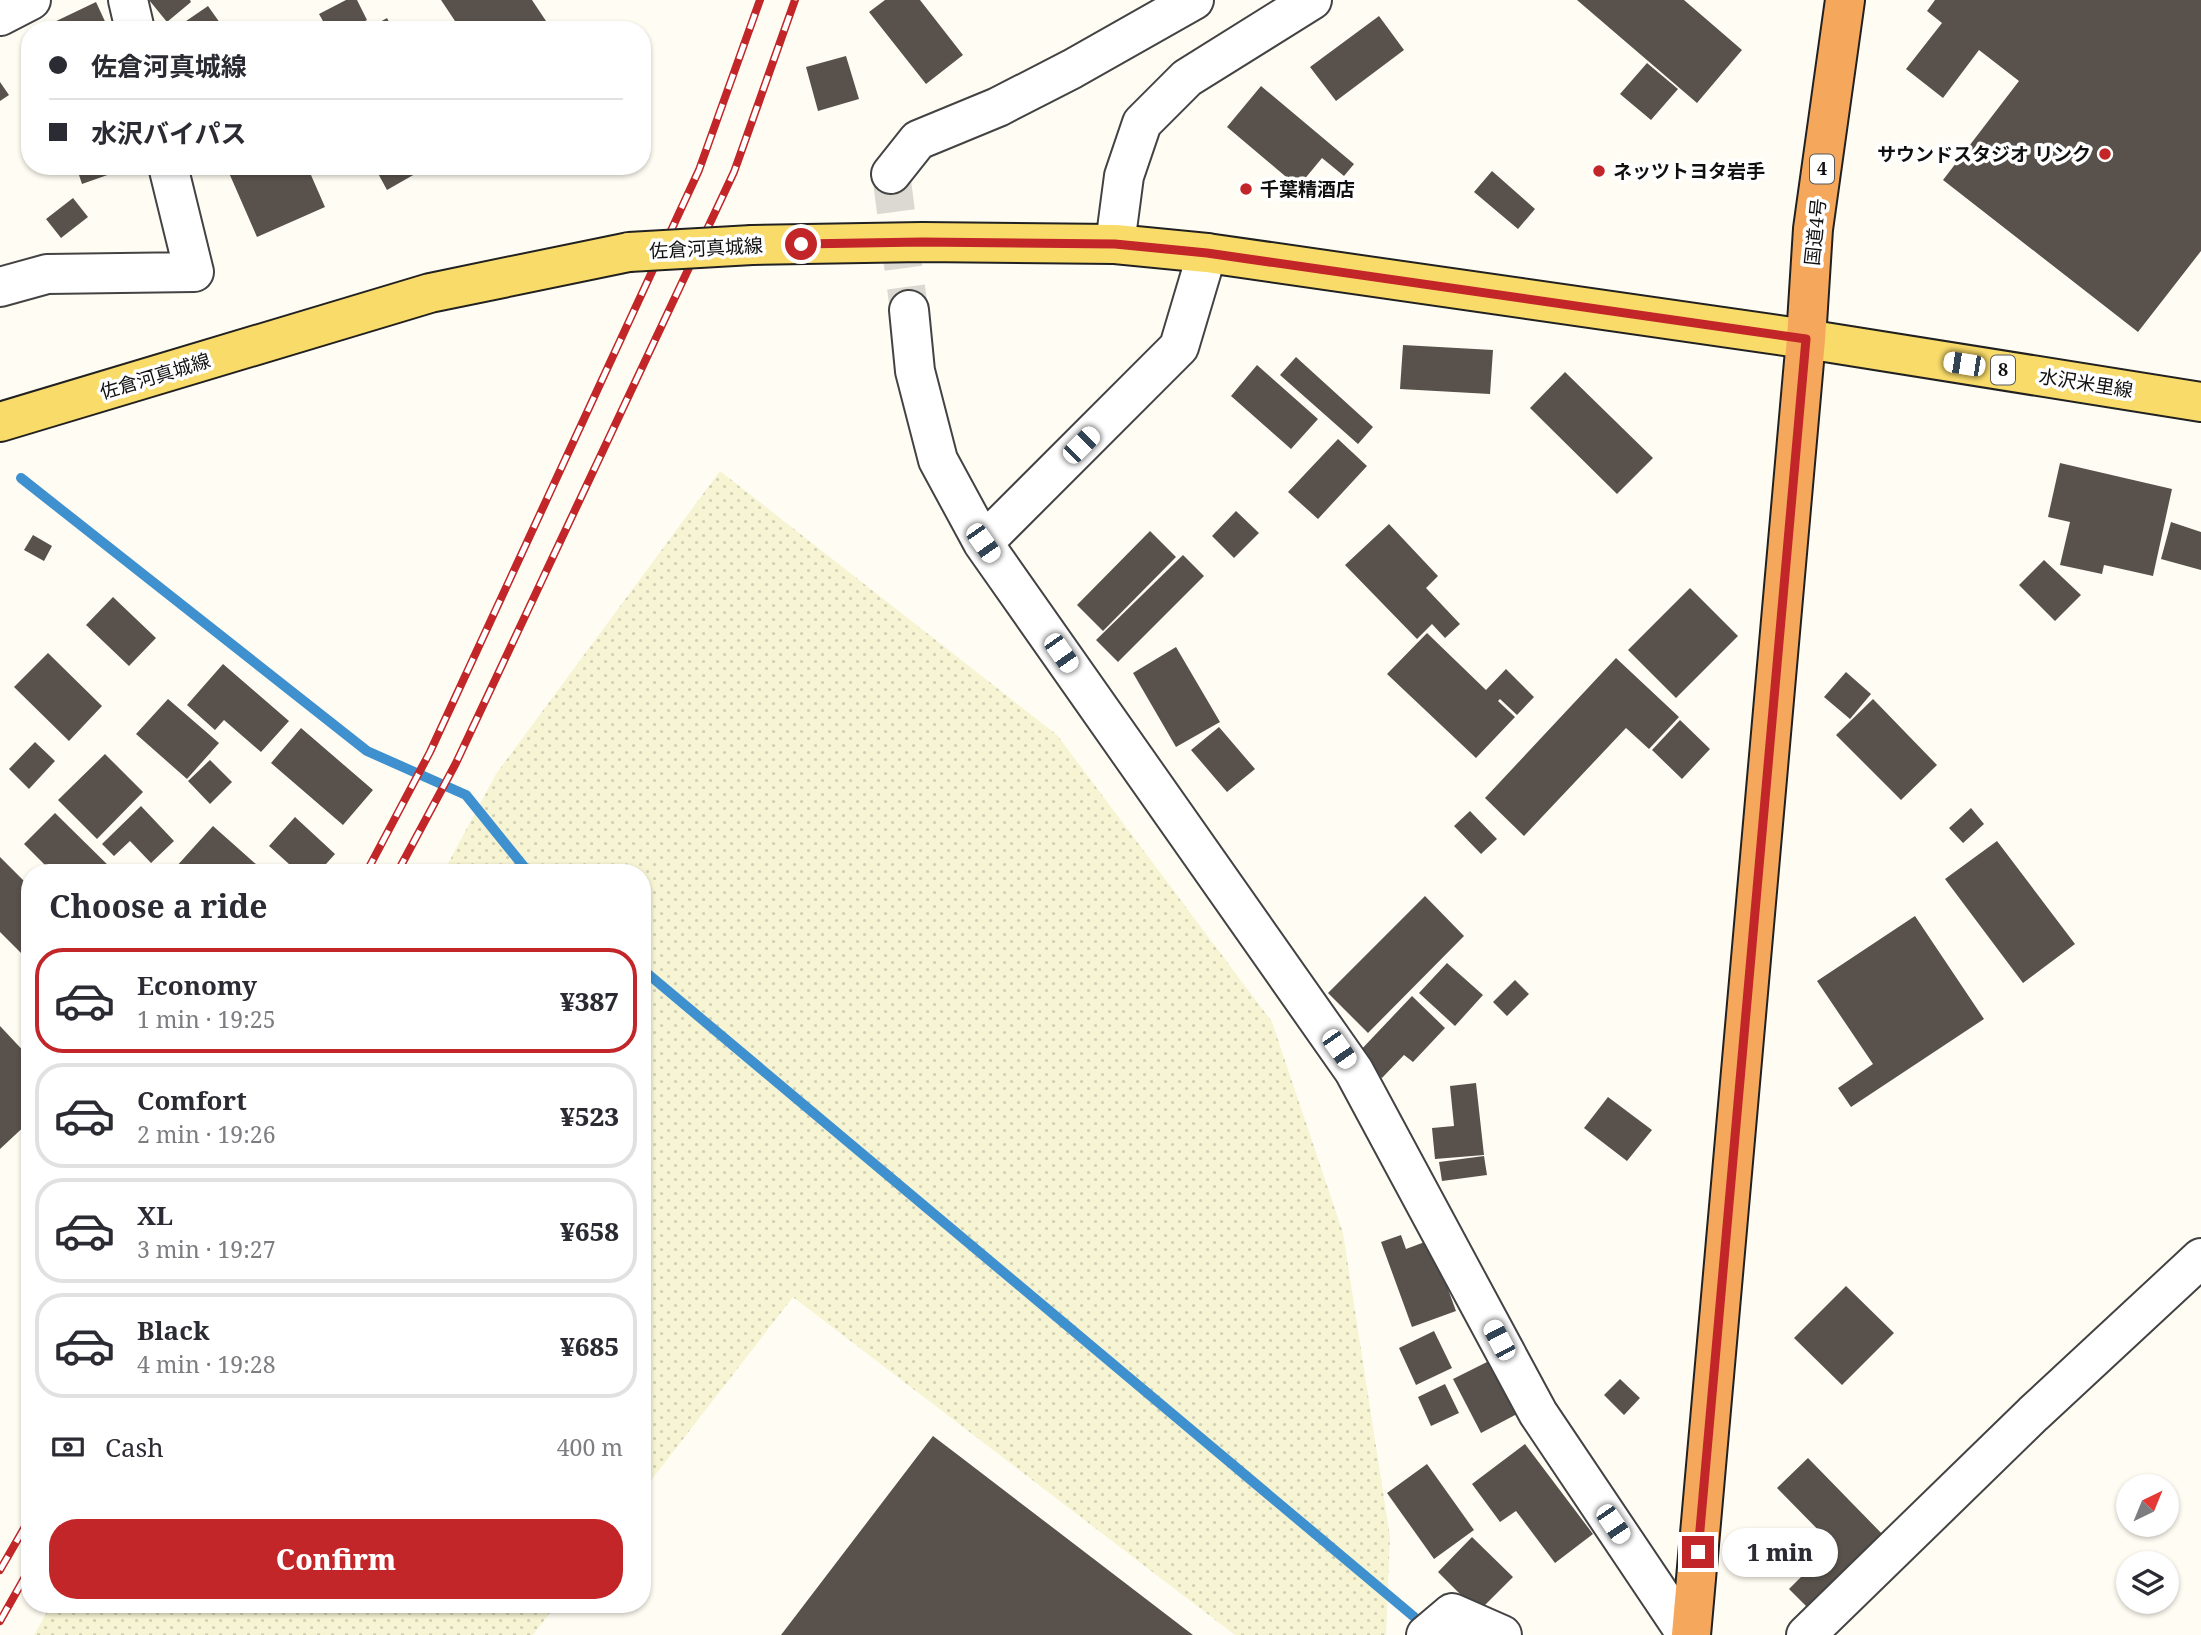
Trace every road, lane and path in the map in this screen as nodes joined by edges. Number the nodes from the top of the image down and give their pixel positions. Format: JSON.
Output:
{"nodes":[{"id":1,"x":31,"y":0,"type":"edge"},
{"id":2,"x":128,"y":0,"type":"edge"},
{"id":3,"x":1194,"y":0,"type":"edge"},
{"id":4,"x":1312,"y":0,"type":"edge"},
{"id":5,"x":1845,"y":0,"type":"edge"},
{"id":6,"x":0,"y":16,"type":"edge"},
{"id":7,"x":133,"y":21,"type":"edge"},
{"id":8,"x":891,"y":174,"type":"dead end"},
{"id":9,"x":170,"y":175,"type":"edge"},
{"id":10,"x":1115,"y":244,"type":"junction"},
{"id":11,"x":1207,"y":253,"type":"junction"},
{"id":12,"x":0,"y":287,"type":"edge"},
{"id":13,"x":909,"y":310,"type":"tunnel mouth"},
{"id":14,"x":1806,"y":339,"type":"junction"},
{"id":15,"x":2201,"y":402,"type":"edge"},
{"id":16,"x":0,"y":422,"type":"edge"},
{"id":17,"x":983,"y":543,"type":"junction"},
{"id":18,"x":2201,"y":1258,"type":"edge"},
{"id":19,"x":1426,"y":1635,"type":"edge"},
{"id":20,"x":1502,"y":1635,"type":"edge"},
{"id":21,"x":1689,"y":1635,"type":"edge"},
{"id":22,"x":1807,"y":1635,"type":"edge"}],
"edges":[{"from":1,"to":6,"type":"street"},
{"from":2,"to":7,"type":"street"},
{"from":3,"to":8,"type":"street"},
{"from":4,"to":10,"type":"street"},
{"from":5,"to":14,"type":"highway","name":"国道4号","number":"4"},
{"from":9,"to":12,"type":"street"},
{"from":10,"to":11,"type":"main road","name":"佐倉河真城線"},
{"from":10,"to":16,"type":"main road","name":"佐倉河真城線","bridge":true},
{"from":11,"to":14,"type":"main road","name":"佐倉河真城線"},
{"from":11,"to":17,"type":"street"},
{"from":13,"to":17,"type":"street"},
{"from":14,"to":15,"type":"main road","name":"水沢米里線","number":"8"},
{"from":14,"to":21,"type":"highway","number":"4"},
{"from":17,"to":21,"type":"street"},
{"from":18,"to":22,"type":"street"},
{"from":19,"to":20,"type":"street"}]}
